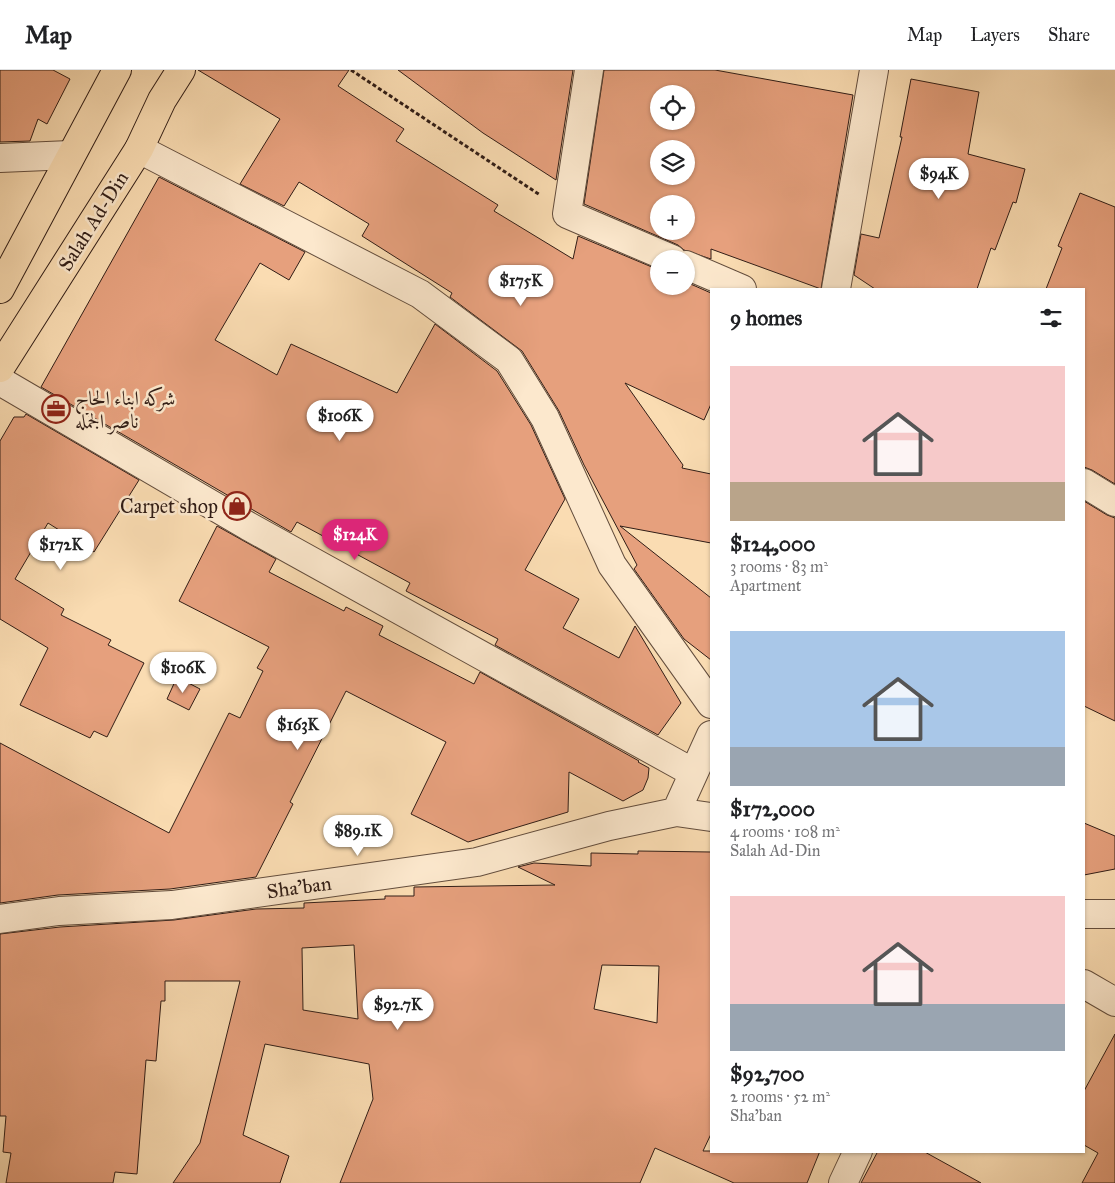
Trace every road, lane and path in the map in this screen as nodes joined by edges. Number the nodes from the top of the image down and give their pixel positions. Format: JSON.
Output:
{"nodes":[{"id":1,"x":117,"y":70,"type":"edge"},
{"id":2,"x":181,"y":70,"type":"edge"},
{"id":3,"x":351,"y":70,"type":"edge"},
{"id":4,"x":589,"y":70,"type":"edge"},
{"id":5,"x":874,"y":70,"type":"edge"},
{"id":6,"x":139,"y":150,"type":"junction"},
{"id":7,"x":70,"y":156,"type":"junction"},
{"id":8,"x":0,"y":158,"type":"edge"},
{"id":9,"x":567,"y":214,"type":"junction"},
{"id":10,"x":651,"y":250,"type":"edge"},
{"id":11,"x":695,"y":269,"type":"edge"},
{"id":12,"x":740,"y":288,"type":"edge"},
{"id":13,"x":836,"y":288,"type":"edge"},
{"id":14,"x":0,"y":289,"type":"edge"},
{"id":15,"x":0,"y":368,"type":"edge"},
{"id":16,"x":0,"y":381,"type":"edge"},
{"id":17,"x":1085,"y":484,"type":"edge"},
{"id":18,"x":1115,"y":502,"type":"edge"},
{"id":19,"x":710,"y":703,"type":"edge"},
{"id":20,"x":710,"y":737,"type":"edge"},
{"id":21,"x":692,"y":772,"type":"junction"},
{"id":22,"x":676,"y":812,"type":"junction"},
{"id":23,"x":710,"y":817,"type":"edge"},
{"id":24,"x":1085,"y":914,"type":"edge"},
{"id":25,"x":1115,"y":914,"type":"edge"},
{"id":26,"x":0,"y":919,"type":"edge"},
{"id":27,"x":1085,"y":985,"type":"edge"},
{"id":28,"x":1115,"y":1002,"type":"edge"},
{"id":29,"x":857,"y":1153,"type":"edge"},
{"id":30,"x":843,"y":1183,"type":"edge"}],
"edges":[{"from":1,"to":7,"type":"highway"},
{"from":2,"to":6,"type":"highway","name":"Salah Ad-Din"},
{"from":3,"to":9,"type":"path"},
{"from":4,"to":9,"type":"street"},
{"from":5,"to":13,"type":"street"},
{"from":6,"to":15,"type":"highway","name":"Salah Ad-Din"},
{"from":6,"to":19,"type":"street"},
{"from":7,"to":8,"type":"street"},
{"from":7,"to":14,"type":"highway"},
{"from":9,"to":10,"type":"street"},
{"from":11,"to":12,"type":"street"},
{"from":16,"to":21,"type":"street"},
{"from":17,"to":18,"type":"street"},
{"from":20,"to":21,"type":"street"},
{"from":21,"to":22,"type":"street"},
{"from":22,"to":23,"type":"street","name":"Sha'ban"},
{"from":22,"to":26,"type":"street","name":"Sha'ban"},
{"from":24,"to":25,"type":"street"},
{"from":27,"to":28,"type":"street"},
{"from":29,"to":30,"type":"street"}]}
